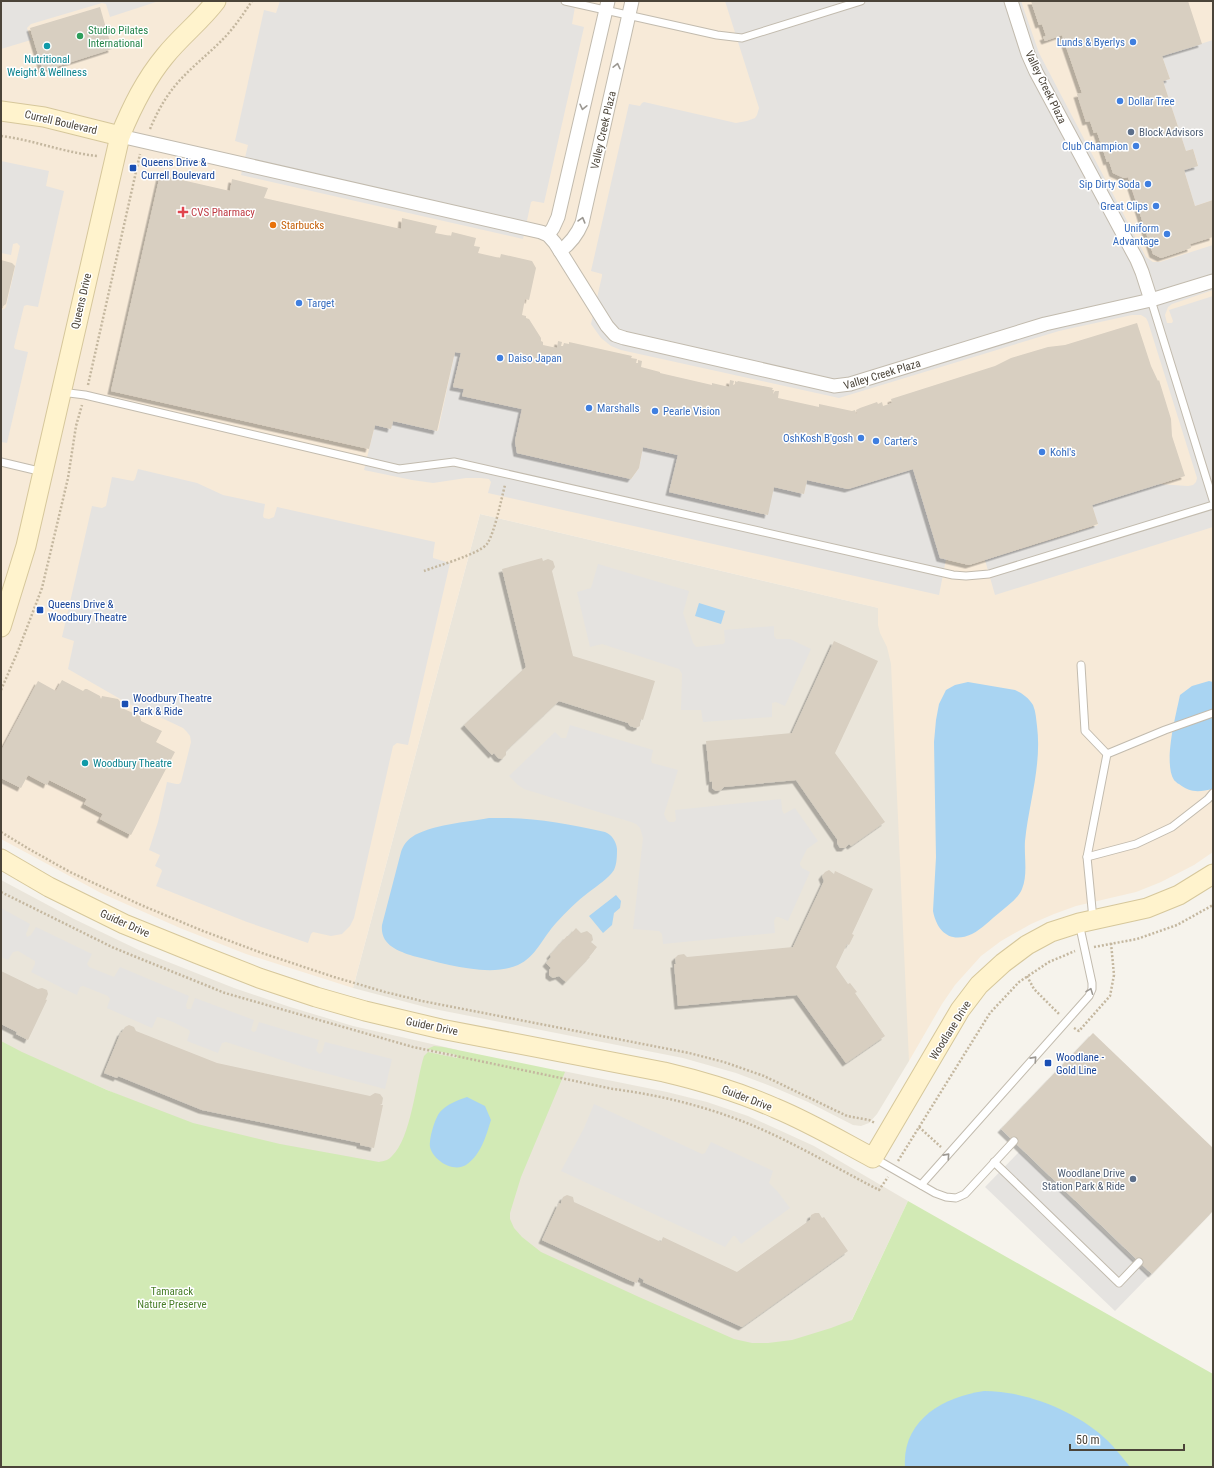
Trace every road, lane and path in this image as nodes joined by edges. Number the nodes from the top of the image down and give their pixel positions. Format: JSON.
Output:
{"nodes":[{"id":1,"x":216,"y":1,"type":"edge"},
{"id":2,"x":252,"y":1,"type":"edge"},
{"id":3,"x":565,"y":1,"type":"edge"},
{"id":4,"x":632,"y":1,"type":"edge"},
{"id":5,"x":861,"y":1,"type":"edge"},
{"id":6,"x":1011,"y":1,"type":"edge"},
{"id":7,"x":607,"y":6,"type":"edge"},
{"id":8,"x":628,"y":16,"type":"junction"},
{"id":9,"x":1,"y":111,"type":"edge"},
{"id":10,"x":155,"y":116,"type":"dead end"},
{"id":11,"x":1,"y":136,"type":"edge"},
{"id":12,"x":120,"y":136,"type":"junction"},
{"id":13,"x":84,"y":155,"type":"dead end"},
{"id":14,"x":138,"y":160,"type":"dead end"},
{"id":15,"x":548,"y":235,"type":"junction"},
{"id":16,"x":560,"y":251,"type":"junction"},
{"id":17,"x":1213,"y":281,"type":"edge"},
{"id":18,"x":1151,"y":300,"type":"junction"},
{"id":19,"x":89,"y":379,"type":"dead end"},
{"id":20,"x":60,"y":392,"type":"junction"},
{"id":21,"x":80,"y":413,"type":"dead end"},
{"id":22,"x":1,"y":462,"type":"edge"},
{"id":23,"x":43,"y":472,"type":"junction"},
{"id":24,"x":508,"y":474,"type":"junction"},
{"id":25,"x":1213,"y":500,"type":"edge"},
{"id":26,"x":1213,"y":505,"type":"edge"},
{"id":27,"x":424,"y":571,"type":"dead end"},
{"id":28,"x":1,"y":628,"type":"edge"},
{"id":29,"x":1081,"y":665,"type":"dead end"},
{"id":30,"x":1,"y":690,"type":"edge"},
{"id":31,"x":1213,"y":713,"type":"edge"},
{"id":32,"x":1106,"y":754,"type":"junction"},
{"id":33,"x":1213,"y":793,"type":"edge"},
{"id":34,"x":1,"y":832,"type":"edge"},
{"id":35,"x":1087,"y":857,"type":"junction"},
{"id":36,"x":1,"y":858,"type":"edge"},
{"id":37,"x":1213,"y":874,"type":"edge"},
{"id":38,"x":1,"y":892,"type":"edge"},
{"id":39,"x":1213,"y":905,"type":"edge"},
{"id":40,"x":1086,"y":921,"type":"junction"},
{"id":41,"x":1085,"y":948,"type":"junction"},
{"id":42,"x":1027,"y":976,"type":"junction"},
{"id":43,"x":1066,"y":1022,"type":"junction"},
{"id":44,"x":869,"y":1120,"type":"dead end"},
{"id":45,"x":919,"y":1127,"type":"junction"},
{"id":46,"x":1014,"y":1141,"type":"dead end"},
{"id":47,"x":949,"y":1154,"type":"junction"},
{"id":48,"x":874,"y":1158,"type":"junction"},
{"id":49,"x":994,"y":1162,"type":"junction"},
{"id":50,"x":893,"y":1169,"type":"junction"},
{"id":51,"x":921,"y":1185,"type":"junction"},
{"id":52,"x":1139,"y":1262,"type":"dead end"}],
"edges":[{"from":1,"to":12,"type":"street","name":"Queens Drive"},
{"from":2,"to":10,"type":"path"},
{"from":3,"to":7,"type":"lane"},
{"from":4,"to":8,"type":"street","name":"Valley Creek Plaza"},
{"from":5,"to":8,"type":"lane"},
{"from":6,"to":18,"type":"street","name":"Valley Creek Plaza"},
{"from":7,"to":8,"type":"lane"},
{"from":7,"to":15,"type":"street","one_way":true},
{"from":16,"to":8,"type":"street","name":"Valley Creek Plaza","one_way":true},
{"from":9,"to":12,"type":"street","name":"Currell Boulevard"},
{"from":11,"to":13,"type":"path"},
{"from":12,"to":15,"type":"street"},
{"from":12,"to":20,"type":"street","name":"Queens Drive"},
{"from":14,"to":19,"type":"path"},
{"from":15,"to":16,"type":"street","name":"Valley Creek Plaza"},
{"from":16,"to":18,"type":"street","name":"Valley Creek Plaza"},
{"from":17,"to":18,"type":"street","name":"Valley Creek Plaza"},
{"from":18,"to":25,"type":"lane"},
{"from":20,"to":23,"type":"street","name":"Queens Drive"},
{"from":20,"to":24,"type":"lane"},
{"from":21,"to":30,"type":"path"},
{"from":22,"to":23,"type":"lane"},
{"from":23,"to":28,"type":"street","name":"Queens Drive"},
{"from":24,"to":26,"type":"lane"},
{"from":24,"to":27,"type":"path"},
{"from":29,"to":32,"type":"lane"},
{"from":31,"to":32,"type":"lane"},
{"from":32,"to":35,"type":"lane"},
{"from":33,"to":35,"type":"lane"},
{"from":34,"to":44,"type":"path"},
{"from":35,"to":40,"type":"lane"},
{"from":36,"to":48,"type":"street","name":"Guider Drive"},
{"from":37,"to":40,"type":"street","name":"Woodlane Drive"},
{"from":38,"to":50,"type":"path"},
{"from":39,"to":41,"type":"path"},
{"from":40,"to":41,"type":"lane"},
{"from":40,"to":48,"type":"street","name":"Woodlane Drive"},
{"from":41,"to":42,"type":"path"},
{"from":43,"to":41,"type":"lane","one_way":true},
{"from":42,"to":43,"type":"path"},
{"from":42,"to":45,"type":"path"},
{"from":47,"to":43,"type":"lane","one_way":true},
{"from":45,"to":47,"type":"path"},
{"from":45,"to":50,"type":"path"},
{"from":46,"to":49,"type":"lane"},
{"from":51,"to":47,"type":"lane","one_way":true},
{"from":48,"to":50,"type":"lane"},
{"from":49,"to":51,"type":"lane"},
{"from":49,"to":52,"type":"lane"},
{"from":50,"to":51,"type":"lane"}]}
